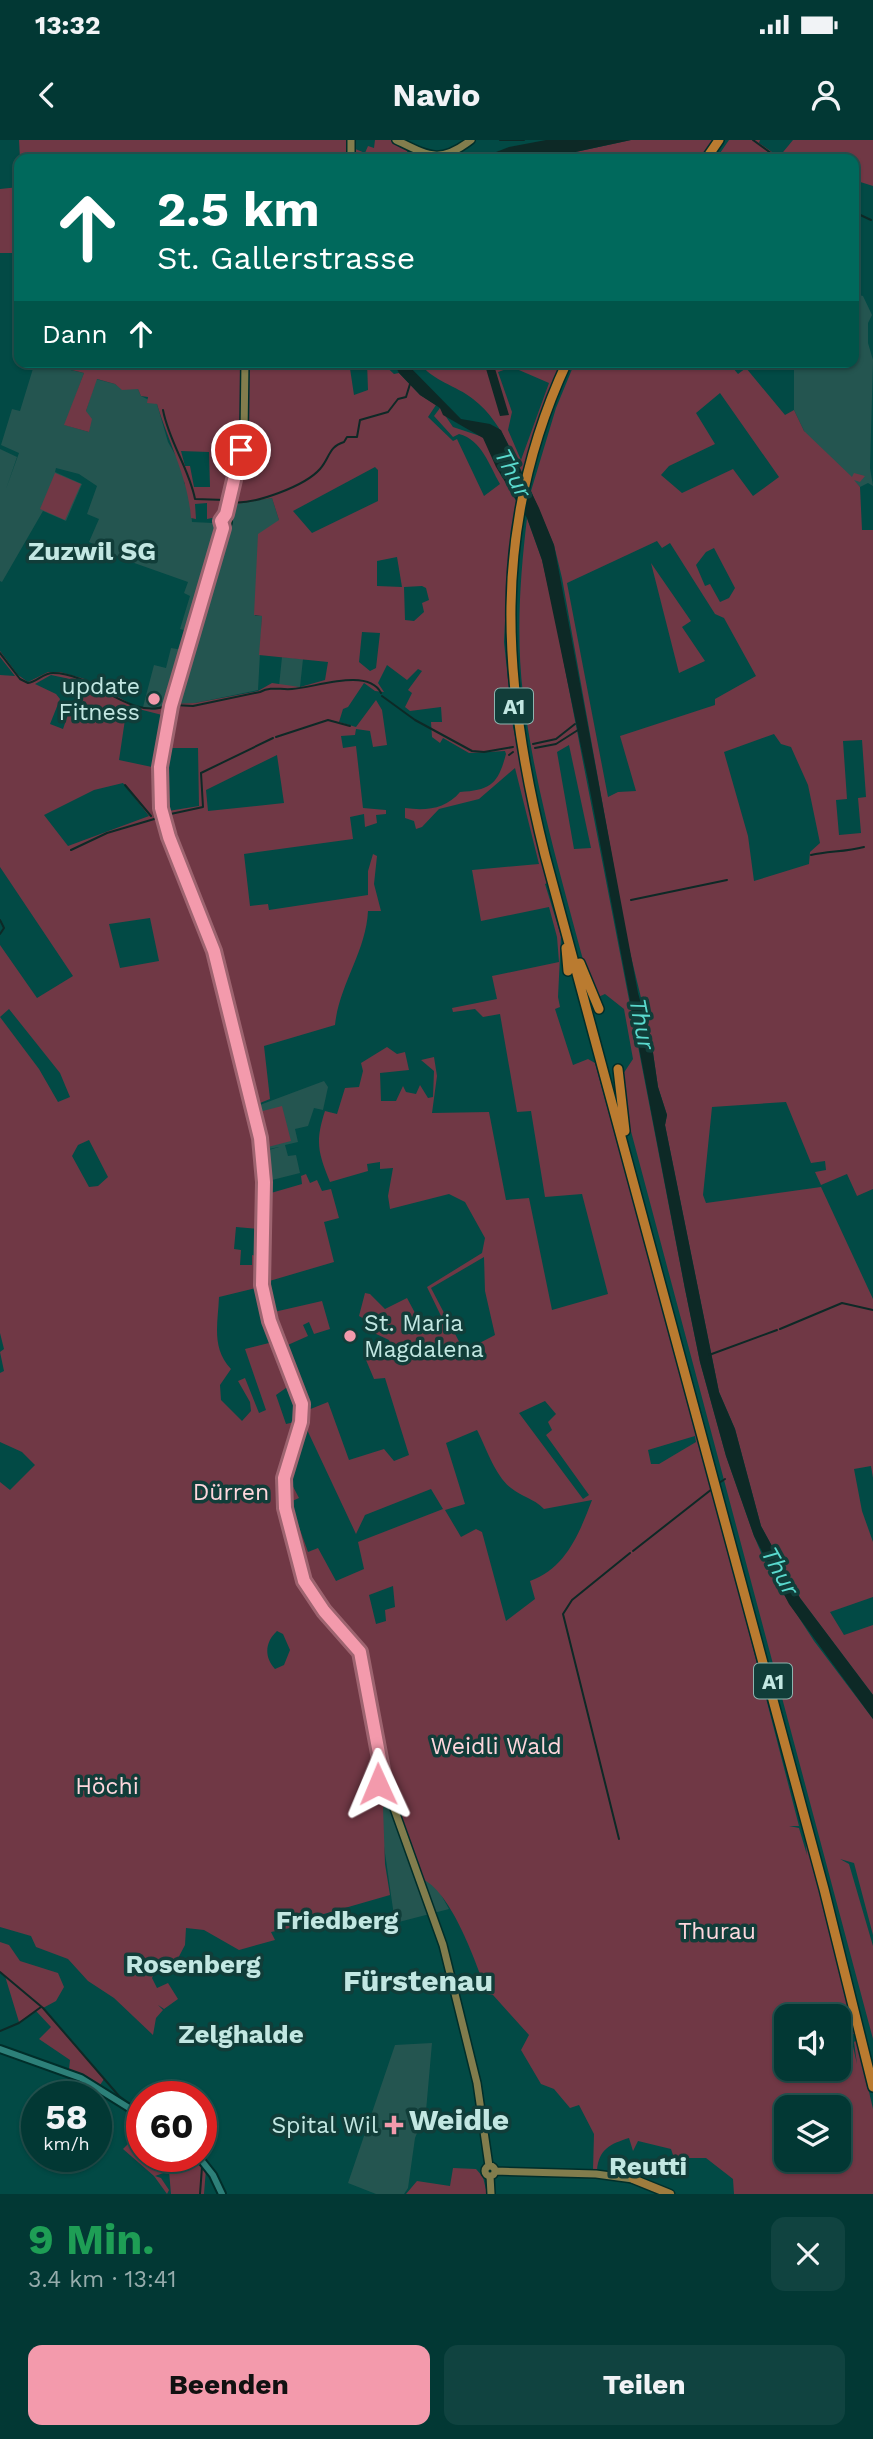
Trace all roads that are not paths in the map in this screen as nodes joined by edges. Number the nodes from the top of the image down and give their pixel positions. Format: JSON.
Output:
{"nodes":[{"id":1,"x":396,"y":140,"type":"edge"},
{"id":2,"x":471,"y":140,"type":"edge"},
{"id":3,"x":433,"y":154,"type":"edge"},
{"id":4,"x":446,"y":154,"type":"edge"},
{"id":5,"x":245,"y":368,"type":"edge"},
{"id":6,"x":567,"y":368,"type":"edge"},
{"id":7,"x":556,"y":885,"type":"junction"},
{"id":8,"x":561,"y":912,"type":"junction"},
{"id":9,"x":578,"y":958,"type":"junction"},
{"id":10,"x":568,"y":971,"type":"dead end"},
{"id":11,"x":599,"y":1009,"type":"dead end"},
{"id":12,"x":590,"y":1040,"type":"dead end"},
{"id":13,"x":618,"y":1069,"type":"dead end"},
{"id":14,"x":610,"y":1094,"type":"junction"},
{"id":15,"x":626,"y":1137,"type":"junction"},
{"id":16,"x":718,"y":1485,"type":"junction"},
{"id":17,"x":0,"y":2049,"type":"edge"},
{"id":18,"x":873,"y":2065,"type":"edge"},
{"id":19,"x":873,"y":2087,"type":"edge"},
{"id":20,"x":126,"y":2106,"type":"edge"},
{"id":21,"x":491,"y":2171,"type":"junction"},
{"id":22,"x":211,"y":2172,"type":"edge"},
{"id":23,"x":634,"y":2179,"type":"joint"},
{"id":24,"x":222,"y":2194,"type":"edge"},
{"id":25,"x":491,"y":2194,"type":"edge"},
{"id":26,"x":670,"y":2194,"type":"edge"}],
"edges":[{"from":1,"to":3,"type":"main road"},
{"from":2,"to":4,"type":"main road"},
{"from":5,"to":21,"type":"main road"},
{"from":6,"to":7,"type":"highway","number":"A1"},
{"from":7,"to":8,"type":"highway","number":"A1"},
{"from":7,"to":9,"type":"highway","number":"A1"},
{"from":8,"to":10,"type":"highway","number":"A1"},
{"from":8,"to":14,"type":"highway","number":"A1"},
{"from":9,"to":11,"type":"highway","number":"A1"},
{"from":9,"to":15,"type":"highway","number":"A1"},
{"from":12,"to":14,"type":"highway","number":"A1"},
{"from":13,"to":15,"type":"highway","number":"A1"},
{"from":14,"to":16,"type":"highway","number":"A1"},
{"from":15,"to":16,"type":"highway","number":"A1"},
{"from":16,"to":18,"type":"highway","number":"A1"},
{"from":16,"to":19,"type":"highway","number":"A1"},
{"from":17,"to":20,"type":"main road"},
{"from":21,"to":23,"type":"main road"},
{"from":21,"to":25,"type":"main road"},
{"from":22,"to":24,"type":"main road"},
{"from":23,"to":26,"type":"highway"}]}
